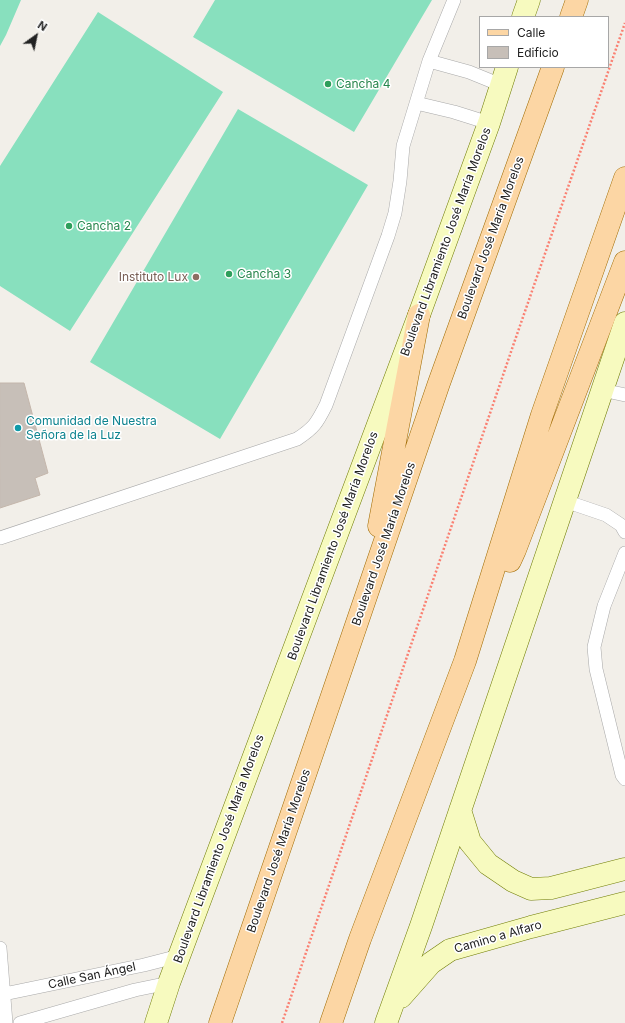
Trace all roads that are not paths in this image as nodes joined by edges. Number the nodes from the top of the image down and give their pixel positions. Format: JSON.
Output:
{"nodes":[{"id":1,"x":454,"y":0,"type":"edge"},
{"id":2,"x":529,"y":0,"type":"edge"},
{"id":3,"x":577,"y":0,"type":"edge"},
{"id":4,"x":523,"y":16,"type":"edge"},
{"id":5,"x":571,"y":16,"type":"edge"},
{"id":6,"x":429,"y":61,"type":"junction"},
{"id":7,"x":553,"y":68,"type":"edge"},
{"id":8,"x":504,"y":76,"type":"edge"},
{"id":9,"x":416,"y":103,"type":"junction"},
{"id":10,"x":489,"y":123,"type":"junction"},
{"id":11,"x":625,"y":178,"type":"edge"},
{"id":12,"x":625,"y":262,"type":"edge"},
{"id":13,"x":419,"y":315,"type":"junction"},
{"id":14,"x":625,"y":323,"type":"edge"},
{"id":15,"x":602,"y":390,"type":"junction"},
{"id":16,"x":625,"y":394,"type":"edge"},
{"id":17,"x":565,"y":500,"type":"junction"},
{"id":18,"x":625,"y":532,"type":"edge"},
{"id":19,"x":0,"y":538,"type":"edge"},
{"id":20,"x":625,"y":553,"type":"edge"},
{"id":21,"x":364,"y":604,"type":"junction"},
{"id":22,"x":466,"y":661,"type":"junction"},
{"id":23,"x":625,"y":779,"type":"edge"},
{"id":24,"x":460,"y":810,"type":"junction"},
{"id":25,"x":625,"y":869,"type":"edge"},
{"id":26,"x":625,"y":903,"type":"edge"},
{"id":27,"x":0,"y":948,"type":"edge"},
{"id":28,"x":179,"y":956,"type":"junction"},
{"id":29,"x":169,"y":983,"type":"junction"},
{"id":30,"x":4,"y":994,"type":"junction"},
{"id":31,"x":389,"y":1015,"type":"edge"},
{"id":32,"x":6,"y":1023,"type":"edge"},
{"id":33,"x":20,"y":1023,"type":"edge"},
{"id":34,"x":156,"y":1023,"type":"edge"},
{"id":35,"x":220,"y":1023,"type":"edge"},
{"id":36,"x":331,"y":1023,"type":"edge"}],
"edges":[{"from":1,"to":6,"type":"lane"},
{"from":2,"to":4,"type":"street"},
{"from":3,"to":5,"type":"main road"},
{"from":6,"to":8,"type":"lane"},
{"from":6,"to":9,"type":"lane"},
{"from":7,"to":21,"type":"main road","name":"Boulevard José María Morelos"},
{"from":8,"to":10,"type":"street","name":"Boulevard Libramiento José María Morelos"},
{"from":9,"to":10,"type":"lane"},
{"from":9,"to":19,"type":"lane"},
{"from":10,"to":13,"type":"street","name":"Boulevard Libramiento José María Morelos"},
{"from":11,"to":22,"type":"main road"},
{"from":12,"to":22,"type":"main road"},
{"from":13,"to":21,"type":"main road"},
{"from":13,"to":28,"type":"street","name":"Boulevard Libramiento José María Morelos"},
{"from":14,"to":15,"type":"street"},
{"from":15,"to":16,"type":"lane"},
{"from":15,"to":17,"type":"street"},
{"from":17,"to":18,"type":"lane"},
{"from":17,"to":24,"type":"street"},
{"from":20,"to":23,"type":"lane"},
{"from":21,"to":35,"type":"main road","name":"Boulevard José María Morelos"},
{"from":22,"to":36,"type":"main road"},
{"from":24,"to":25,"type":"street"},
{"from":24,"to":31,"type":"street"},
{"from":26,"to":31,"type":"street","name":"Camino a Alfaro"},
{"from":27,"to":30,"type":"lane"},
{"from":28,"to":29,"type":"street","name":"Boulevard Libramiento José María Morelos"},
{"from":28,"to":30,"type":"lane","name":"Calle San Ángel"},
{"from":29,"to":33,"type":"lane","name":"Calle San Ángel"},
{"from":29,"to":34,"type":"street","name":"Boulevard Libramiento José María Morelos"},
{"from":30,"to":32,"type":"lane"}]}
